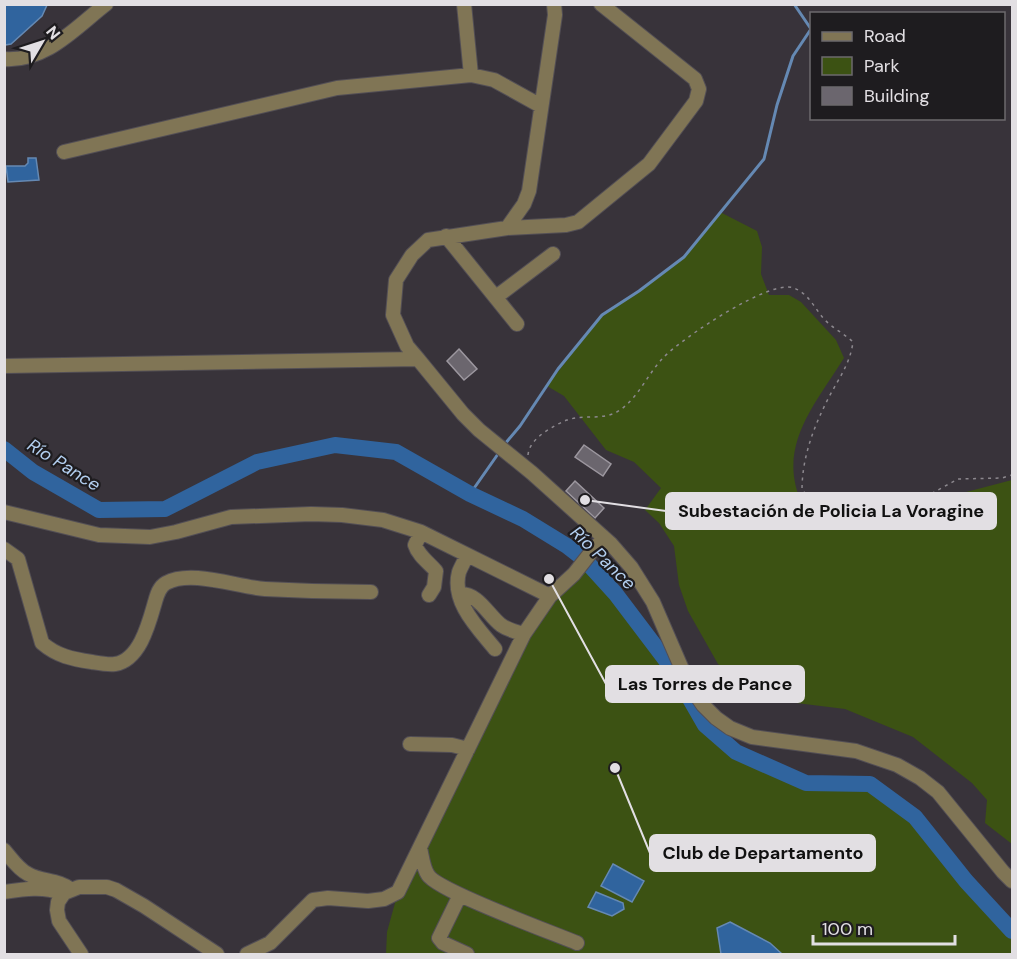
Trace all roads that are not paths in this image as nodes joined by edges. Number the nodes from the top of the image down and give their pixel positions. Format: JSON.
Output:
{"nodes":[{"id":1,"x":105,"y":4,"type":"edge"},
{"id":2,"x":465,"y":4,"type":"edge"},
{"id":3,"x":554,"y":4,"type":"edge"},
{"id":4,"x":601,"y":4,"type":"edge"},
{"id":5,"x":4,"y":59,"type":"edge"},
{"id":6,"x":471,"y":75,"type":"junction"},
{"id":7,"x":541,"y":106,"type":"junction"},
{"id":8,"x":64,"y":152,"type":"dead end"},
{"id":9,"x":507,"y":228,"type":"junction"},
{"id":10,"x":447,"y":236,"type":"junction"},
{"id":11,"x":553,"y":254,"type":"dead end"},
{"id":12,"x":496,"y":297,"type":"junction"},
{"id":13,"x":517,"y":324,"type":"dead end"},
{"id":14,"x":418,"y":359,"type":"junction"},
{"id":15,"x":4,"y":366,"type":"edge"},
{"id":16,"x":4,"y":512,"type":"edge"},
{"id":17,"x":421,"y":532,"type":"junction"},
{"id":18,"x":600,"y":543,"type":"junction"},
{"id":19,"x":4,"y":549,"type":"edge"},
{"id":20,"x":467,"y":555,"type":"junction"},
{"id":21,"x":370,"y":592,"type":"dead end"},
{"id":22,"x":460,"y":594,"type":"junction"},
{"id":23,"x":429,"y":595,"type":"dead end"},
{"id":24,"x":550,"y":596,"type":"junction"},
{"id":25,"x":524,"y":634,"type":"junction"},
{"id":26,"x":495,"y":649,"type":"dead end"},
{"id":27,"x":410,"y":744,"type":"dead end"},
{"id":28,"x":468,"y":749,"type":"junction"},
{"id":29,"x":420,"y":848,"type":"junction"},
{"id":30,"x":4,"y":850,"type":"edge"},
{"id":31,"x":1012,"y":880,"type":"edge"},
{"id":32,"x":4,"y":891,"type":"edge"},
{"id":33,"x":68,"y":892,"type":"junction"},
{"id":34,"x":460,"y":895,"type":"junction"},
{"id":35,"x":577,"y":943,"type":"dead end"},
{"id":36,"x":81,"y":954,"type":"edge"},
{"id":37,"x":217,"y":954,"type":"edge"},
{"id":38,"x":247,"y":954,"type":"edge"},
{"id":39,"x":467,"y":954,"type":"edge"}],
"edges":[{"from":1,"to":5,"type":"street"},
{"from":2,"to":6,"type":"street"},
{"from":3,"to":7,"type":"street"},
{"from":4,"to":9,"type":"street"},
{"from":6,"to":7,"type":"street"},
{"from":6,"to":8,"type":"street"},
{"from":7,"to":9,"type":"street"},
{"from":9,"to":10,"type":"street"},
{"from":10,"to":12,"type":"street"},
{"from":10,"to":14,"type":"street"},
{"from":11,"to":12,"type":"street"},
{"from":12,"to":13,"type":"street"},
{"from":14,"to":15,"type":"street"},
{"from":14,"to":18,"type":"street"},
{"from":16,"to":17,"type":"street"},
{"from":17,"to":20,"type":"street"},
{"from":17,"to":23,"type":"street"},
{"from":18,"to":24,"type":"street"},
{"from":18,"to":31,"type":"street"},
{"from":19,"to":21,"type":"street"},
{"from":20,"to":22,"type":"street"},
{"from":20,"to":24,"type":"street"},
{"from":22,"to":25,"type":"street"},
{"from":22,"to":26,"type":"street"},
{"from":24,"to":25,"type":"street"},
{"from":25,"to":28,"type":"street"},
{"from":27,"to":28,"type":"street"},
{"from":28,"to":29,"type":"street"},
{"from":29,"to":34,"type":"street"},
{"from":29,"to":38,"type":"street"},
{"from":30,"to":33,"type":"street"},
{"from":32,"to":33,"type":"street"},
{"from":33,"to":36,"type":"street"},
{"from":33,"to":37,"type":"street"},
{"from":34,"to":35,"type":"street"},
{"from":34,"to":39,"type":"street"}]}
